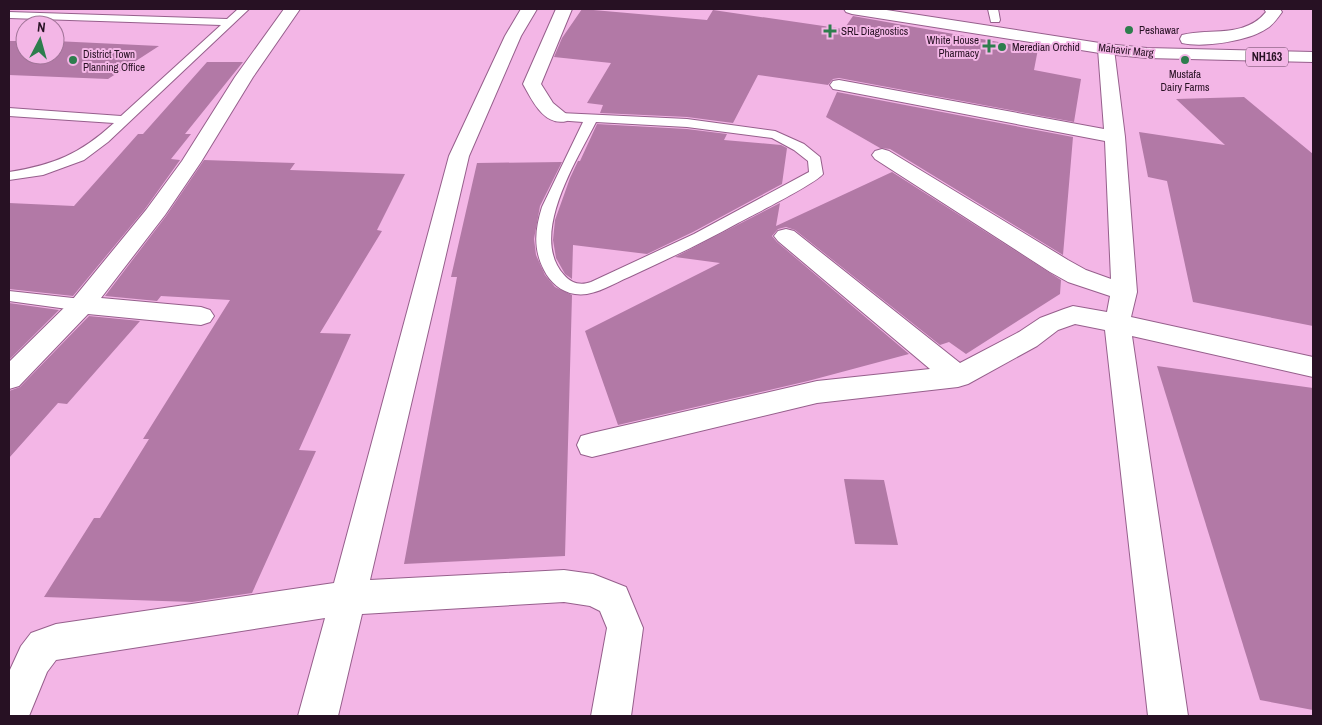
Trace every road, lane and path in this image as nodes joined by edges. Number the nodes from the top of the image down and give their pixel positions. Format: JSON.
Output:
{"nodes":[{"id":1,"x":244,"y":9,"type":"edge"},
{"id":2,"x":292,"y":9,"type":"edge"},
{"id":3,"x":529,"y":9,"type":"edge"},
{"id":4,"x":564,"y":9,"type":"edge"},
{"id":5,"x":852,"y":9,"type":"edge"},
{"id":6,"x":928,"y":9,"type":"edge"},
{"id":7,"x":1272,"y":9,"type":"edge"},
{"id":8,"x":994,"y":14,"type":"edge"},
{"id":9,"x":9,"y":15,"type":"edge"},
{"id":10,"x":229,"y":22,"type":"junction"},
{"id":11,"x":1313,"y":46,"type":"edge"},
{"id":12,"x":1106,"y":49,"type":"junction"},
{"id":13,"x":1221,"y":55,"type":"junction"},
{"id":14,"x":1313,"y":57,"type":"edge"},
{"id":15,"x":839,"y":85,"type":"dead end"},
{"id":16,"x":9,"y":112,"type":"edge"},
{"id":17,"x":526,"y":114,"type":"dead end"},
{"id":18,"x":560,"y":117,"type":"junction"},
{"id":19,"x":591,"y":119,"type":"junction"},
{"id":20,"x":124,"y":120,"type":"junction"},
{"id":21,"x":1115,"y":137,"type":"junction"},
{"id":22,"x":882,"y":155,"type":"dead end"},
{"id":23,"x":9,"y":176,"type":"edge"},
{"id":24,"x":786,"y":236,"type":"dead end"},
{"id":25,"x":1124,"y":292,"type":"junction"},
{"id":26,"x":9,"y":296,"type":"edge"},
{"id":27,"x":82,"y":304,"type":"junction"},
{"id":28,"x":201,"y":316,"type":"dead end"},
{"id":29,"x":1117,"y":323,"type":"junction"},
{"id":30,"x":1313,"y":367,"type":"edge"},
{"id":31,"x":958,"y":377,"type":"junction"},
{"id":32,"x":9,"y":379,"type":"edge"},
{"id":33,"x":592,"y":445,"type":"dead end"},
{"id":34,"x":347,"y":598,"type":"junction"},
{"id":35,"x":9,"y":716,"type":"edge"},
{"id":36,"x":318,"y":716,"type":"edge"},
{"id":37,"x":611,"y":716,"type":"edge"},
{"id":38,"x":1168,"y":716,"type":"edge"}],
"edges":[{"from":1,"to":10,"type":"lane"},
{"from":2,"to":27,"type":"main road"},
{"from":3,"to":34,"type":"main road"},
{"from":4,"to":18,"type":"main road"},
{"from":5,"to":12,"type":"main road","name":"Mahavir Marg","number":"NH163"},
{"from":6,"to":8,"type":"main road","name":"Mahavir Marg","number":"NH163"},
{"from":7,"to":8,"type":"main road","name":"Mahavir Marg","number":"NH163"},
{"from":9,"to":10,"type":"lane"},
{"from":10,"to":20,"type":"lane"},
{"from":11,"to":13,"type":"main road","number":"NH163"},
{"from":12,"to":13,"type":"main road","name":"Mahavir Marg","number":"NH163"},
{"from":12,"to":21,"type":"main road"},
{"from":13,"to":14,"type":"main road","name":"Mahavir Marg","number":"NH163"},
{"from":15,"to":21,"type":"main road"},
{"from":16,"to":20,"type":"lane"},
{"from":17,"to":18,"type":"main road"},
{"from":18,"to":19,"type":"lane"},
{"from":19,"to":19,"type":"lane"},
{"from":20,"to":23,"type":"lane"},
{"from":21,"to":25,"type":"main road"},
{"from":22,"to":25,"type":"main road"},
{"from":24,"to":31,"type":"main road"},
{"from":25,"to":29,"type":"main road"},
{"from":26,"to":27,"type":"lane"},
{"from":27,"to":28,"type":"main road"},
{"from":27,"to":32,"type":"main road"},
{"from":29,"to":30,"type":"main road"},
{"from":29,"to":31,"type":"main road"},
{"from":29,"to":38,"type":"main road"},
{"from":31,"to":33,"type":"main road"},
{"from":34,"to":35,"type":"main road"},
{"from":34,"to":36,"type":"main road"},
{"from":34,"to":37,"type":"main road"}]}
